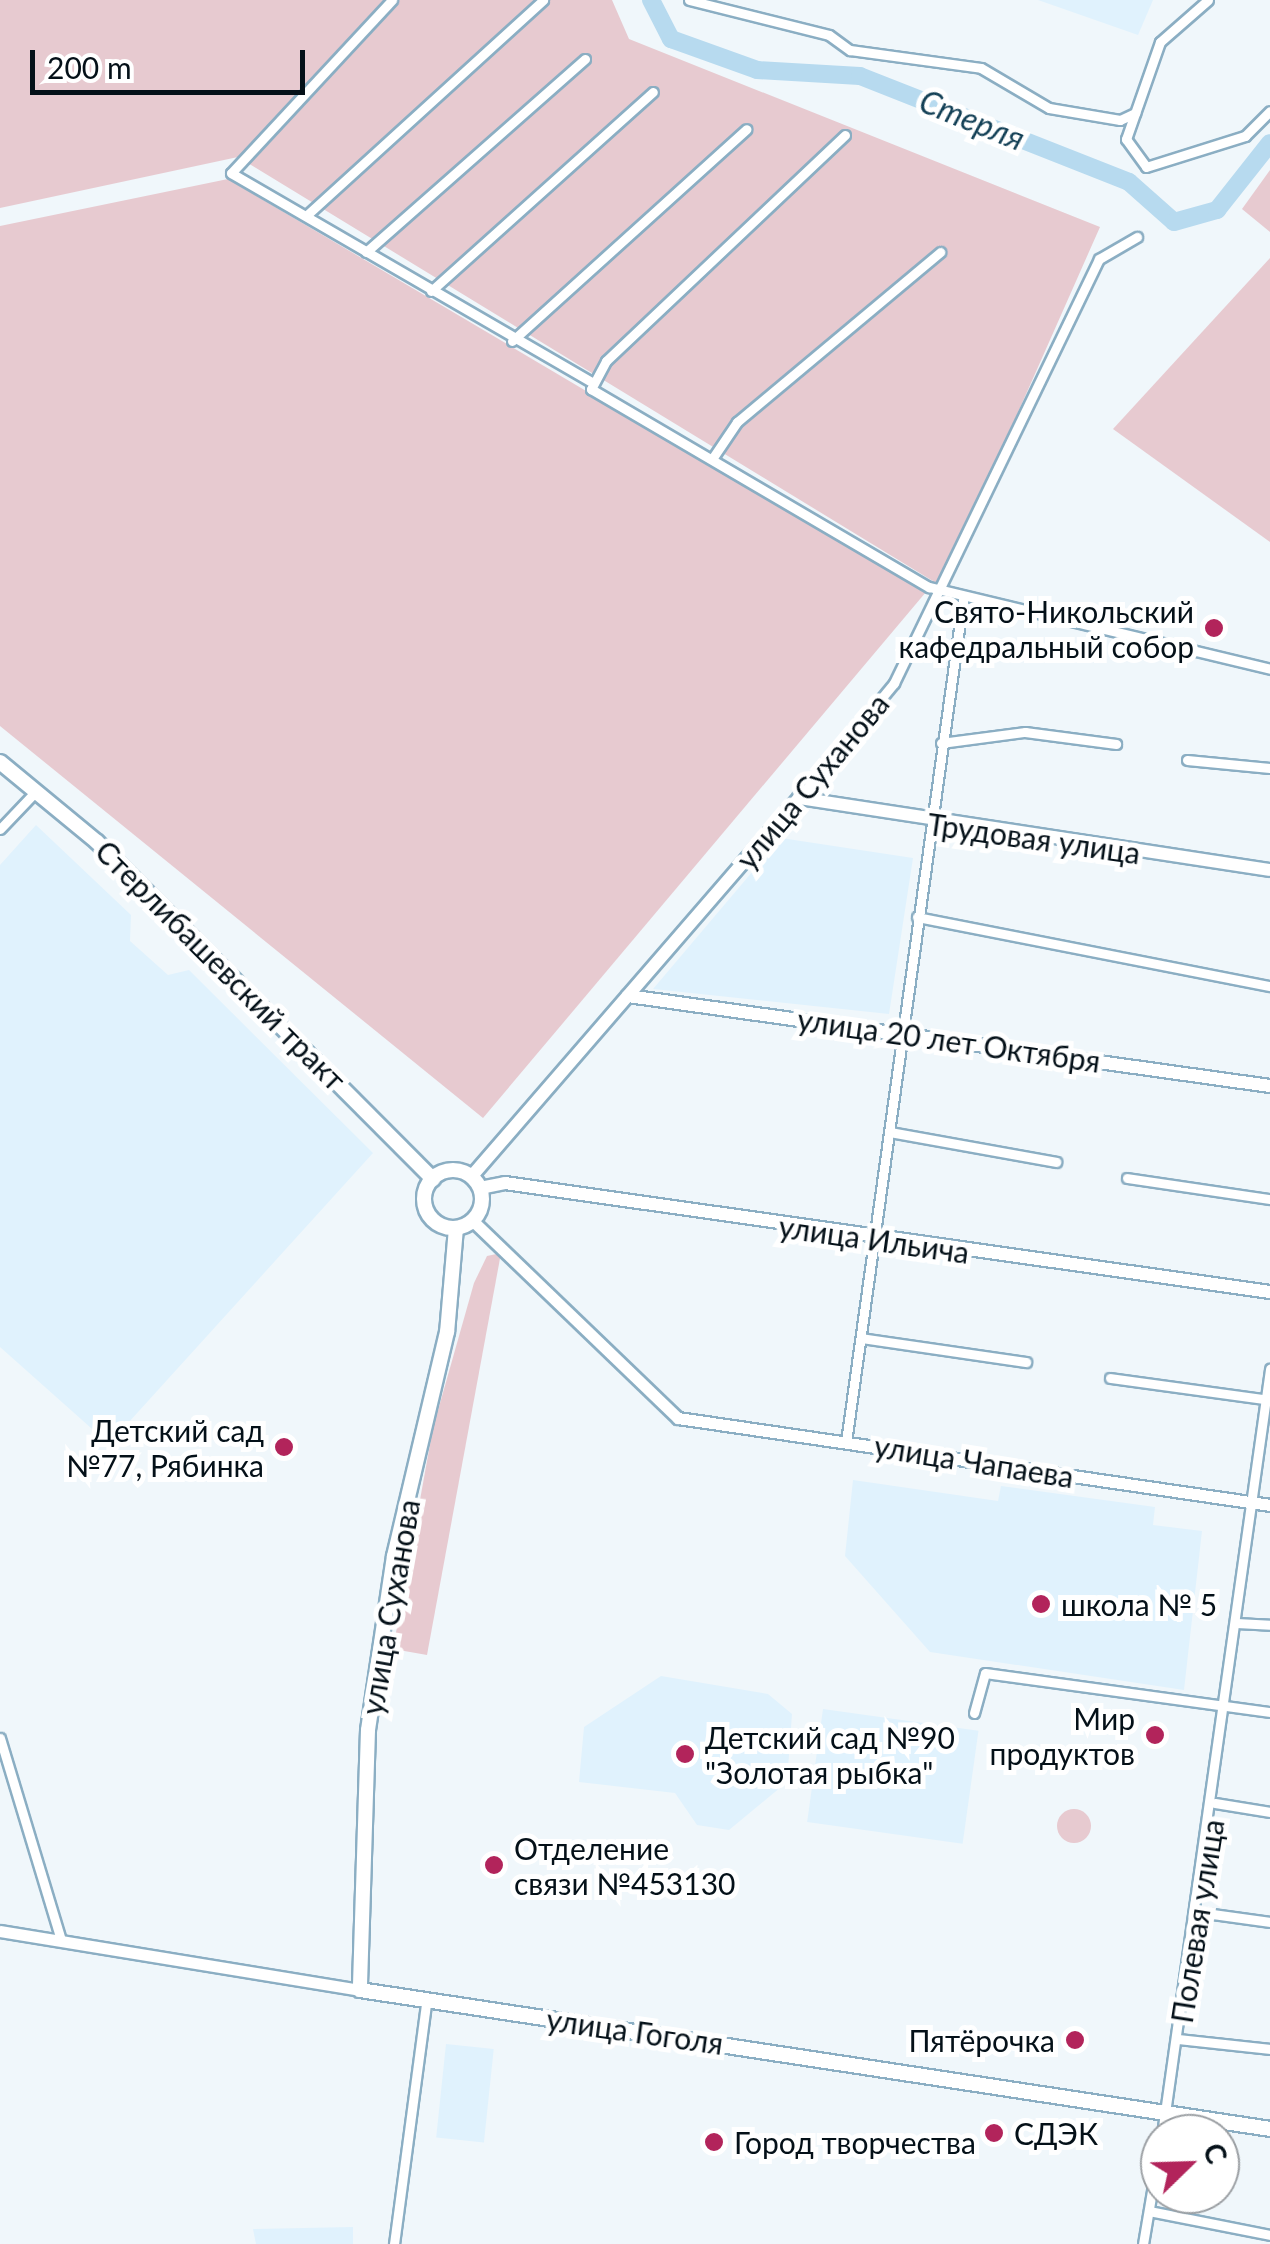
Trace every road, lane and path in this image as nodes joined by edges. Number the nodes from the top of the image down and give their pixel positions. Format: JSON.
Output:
{"nodes":[{"id":1,"x":392,"y":0,"type":"edge"},
{"id":2,"x":544,"y":0,"type":"edge"},
{"id":3,"x":689,"y":0,"type":"edge"},
{"id":4,"x":1208,"y":0,"type":"edge"},
{"id":5,"x":584,"y":58,"type":"dead end"},
{"id":6,"x":652,"y":92,"type":"dead end"},
{"id":7,"x":1270,"y":110,"type":"edge"},
{"id":8,"x":1135,"y":113,"type":"junction"},
{"id":9,"x":746,"y":129,"type":"dead end"},
{"id":10,"x":846,"y":135,"type":"dead end"},
{"id":11,"x":308,"y":214,"type":"junction"},
{"id":12,"x":1136,"y":236,"type":"dead end"},
{"id":13,"x":366,"y":252,"type":"junction"},
{"id":14,"x":940,"y":252,"type":"dead end"},
{"id":15,"x":431,"y":291,"type":"junction"},
{"id":16,"x":512,"y":341,"type":"junction"},
{"id":17,"x":590,"y":381,"type":"junction"},
{"id":18,"x":712,"y":460,"type":"junction"},
{"id":19,"x":945,"y":592,"type":"junction"},
{"id":20,"x":962,"y":600,"type":"junction"},
{"id":21,"x":1270,"y":669,"type":"edge"},
{"id":22,"x":941,"y":742,"type":"junction"},
{"id":23,"x":1116,"y":744,"type":"dead end"},
{"id":24,"x":1187,"y":760,"type":"dead end"},
{"id":25,"x":0,"y":762,"type":"edge"},
{"id":26,"x":1270,"y":768,"type":"edge"},
{"id":27,"x":38,"y":788,"type":"junction"},
{"id":28,"x":800,"y":798,"type":"junction"},
{"id":29,"x":929,"y":824,"type":"junction"},
{"id":30,"x":0,"y":829,"type":"edge"},
{"id":31,"x":1270,"y":870,"type":"edge"},
{"id":32,"x":916,"y":917,"type":"junction"},
{"id":33,"x":1270,"y":986,"type":"edge"},
{"id":34,"x":628,"y":996,"type":"junction"},
{"id":35,"x":902,"y":1032,"type":"junction"},
{"id":36,"x":1270,"y":1086,"type":"edge"},
{"id":37,"x":890,"y":1132,"type":"junction"},
{"id":38,"x":1056,"y":1162,"type":"dead end"},
{"id":39,"x":1126,"y":1178,"type":"dead end"},
{"id":40,"x":433,"y":1179,"type":"junction"},
{"id":41,"x":476,"y":1183,"type":"junction"},
{"id":42,"x":1270,"y":1199,"type":"edge"},
{"id":43,"x":473,"y":1221,"type":"junction"},
{"id":44,"x":456,"y":1228,"type":"junction"},
{"id":45,"x":876,"y":1240,"type":"junction"},
{"id":46,"x":1270,"y":1292,"type":"edge"},
{"id":47,"x":862,"y":1338,"type":"junction"},
{"id":48,"x":1026,"y":1362,"type":"dead end"},
{"id":49,"x":1270,"y":1369,"type":"edge"},
{"id":50,"x":1110,"y":1378,"type":"dead end"},
{"id":51,"x":1268,"y":1399,"type":"edge"},
{"id":52,"x":846,"y":1442,"type":"junction"},
{"id":53,"x":1250,"y":1502,"type":"junction"},
{"id":54,"x":1270,"y":1505,"type":"edge"},
{"id":55,"x":1236,"y":1622,"type":"junction"},
{"id":56,"x":1270,"y":1625,"type":"edge"},
{"id":57,"x":1226,"y":1705,"type":"junction"},
{"id":58,"x":1270,"y":1712,"type":"edge"},
{"id":59,"x":974,"y":1713,"type":"dead end"},
{"id":60,"x":0,"y":1738,"type":"edge"},
{"id":61,"x":1216,"y":1803,"type":"junction"},
{"id":62,"x":1270,"y":1812,"type":"edge"},
{"id":63,"x":1198,"y":1912,"type":"junction"},
{"id":64,"x":1270,"y":1922,"type":"edge"},
{"id":65,"x":0,"y":1931,"type":"edge"},
{"id":66,"x":62,"y":1940,"type":"junction"},
{"id":67,"x":360,"y":1990,"type":"junction"},
{"id":68,"x":426,"y":2003,"type":"junction"},
{"id":69,"x":1178,"y":2039,"type":"junction"},
{"id":70,"x":1270,"y":2049,"type":"edge"},
{"id":71,"x":1165,"y":2114,"type":"joint"},
{"id":72,"x":1240,"y":2125,"type":"edge"},
{"id":73,"x":1270,"y":2129,"type":"edge"},
{"id":74,"x":1148,"y":2214,"type":"edge"},
{"id":75,"x":1164,"y":2214,"type":"edge"},
{"id":76,"x":1270,"y":2235,"type":"edge"},
{"id":77,"x":394,"y":2244,"type":"edge"},
{"id":78,"x":1143,"y":2244,"type":"edge"}],
"edges":[{"from":1,"to":11,"type":"street"},
{"from":2,"to":11,"type":"street"},
{"from":3,"to":8,"type":"street"},
{"from":4,"to":8,"type":"street"},
{"from":5,"to":13,"type":"street"},
{"from":6,"to":15,"type":"street"},
{"from":7,"to":8,"type":"street"},
{"from":9,"to":16,"type":"street"},
{"from":10,"to":17,"type":"street"},
{"from":11,"to":13,"type":"street"},
{"from":12,"to":19,"type":"street","name":"улица Суханова"},
{"from":13,"to":15,"type":"street"},
{"from":14,"to":18,"type":"street"},
{"from":15,"to":16,"type":"street"},
{"from":16,"to":17,"type":"street"},
{"from":17,"to":18,"type":"street"},
{"from":18,"to":19,"type":"street"},
{"from":19,"to":20,"type":"street"},
{"from":19,"to":28,"type":"street","name":"улица Суханова"},
{"from":20,"to":21,"type":"street"},
{"from":20,"to":22,"type":"street"},
{"from":22,"to":23,"type":"street"},
{"from":22,"to":29,"type":"street"},
{"from":24,"to":26,"type":"street"},
{"from":25,"to":27,"type":"main road","name":"Стерлибашевский тракт"},
{"from":27,"to":30,"type":"street"},
{"from":27,"to":40,"type":"main road","name":"Стерлибашевский тракт"},
{"from":28,"to":29,"type":"main road","name":"Трудовая улица"},
{"from":28,"to":34,"type":"main road","name":"улица Суханова"},
{"from":29,"to":31,"type":"main road","name":"Трудовая улица"},
{"from":29,"to":32,"type":"street"},
{"from":32,"to":33,"type":"street"},
{"from":32,"to":35,"type":"street"},
{"from":34,"to":35,"type":"main road","name":"улица 20 лет Октября"},
{"from":34,"to":41,"type":"main road","name":"улица Суханова"},
{"from":35,"to":36,"type":"main road","name":"улица 20 лет Октября"},
{"from":35,"to":37,"type":"street"},
{"from":37,"to":38,"type":"street"},
{"from":37,"to":45,"type":"street"},
{"from":39,"to":42,"type":"street"},
{"from":40,"to":41,"type":"main road"},
{"from":40,"to":44,"type":"main road"},
{"from":41,"to":43,"type":"main road"},
{"from":41,"to":45,"type":"main road","name":"улица Ильича"},
{"from":43,"to":44,"type":"main road"},
{"from":43,"to":52,"type":"street","name":"улица Чапаева"},
{"from":44,"to":67,"type":"main road","name":"улица Суханова"},
{"from":45,"to":46,"type":"main road","name":"улица Ильича"},
{"from":45,"to":47,"type":"street"},
{"from":47,"to":48,"type":"street"},
{"from":47,"to":52,"type":"street"},
{"from":49,"to":51,"type":"street","name":"Полевая улица"},
{"from":50,"to":51,"type":"street"},
{"from":51,"to":53,"type":"street","name":"Полевая улица"},
{"from":52,"to":53,"type":"street","name":"улица Чапаева"},
{"from":53,"to":54,"type":"street","name":"улица Чапаева"},
{"from":53,"to":55,"type":"street","name":"Полевая улица"},
{"from":55,"to":56,"type":"street"},
{"from":55,"to":57,"type":"street","name":"Полевая улица"},
{"from":57,"to":58,"type":"street"},
{"from":57,"to":59,"type":"street"},
{"from":57,"to":61,"type":"street","name":"Полевая улица"},
{"from":60,"to":66,"type":"street"},
{"from":61,"to":62,"type":"street","name":"Полевая улица"},
{"from":61,"to":63,"type":"street","name":"Полевая улица"},
{"from":63,"to":64,"type":"street"},
{"from":63,"to":69,"type":"street","name":"Полевая улица"},
{"from":65,"to":66,"type":"street","name":"улица Гоголя"},
{"from":66,"to":67,"type":"street","name":"улица Гоголя"},
{"from":67,"to":68,"type":"main road","name":"улица Гоголя"},
{"from":68,"to":71,"type":"main road","name":"улица Гоголя"},
{"from":68,"to":77,"type":"street"},
{"from":69,"to":70,"type":"street","name":"Полевая улица"},
{"from":69,"to":71,"type":"street","name":"Полевая улица"},
{"from":72,"to":73,"type":"main road","name":"улица Гоголя"},
{"from":74,"to":78,"type":"street"},
{"from":75,"to":76,"type":"street"}]}
